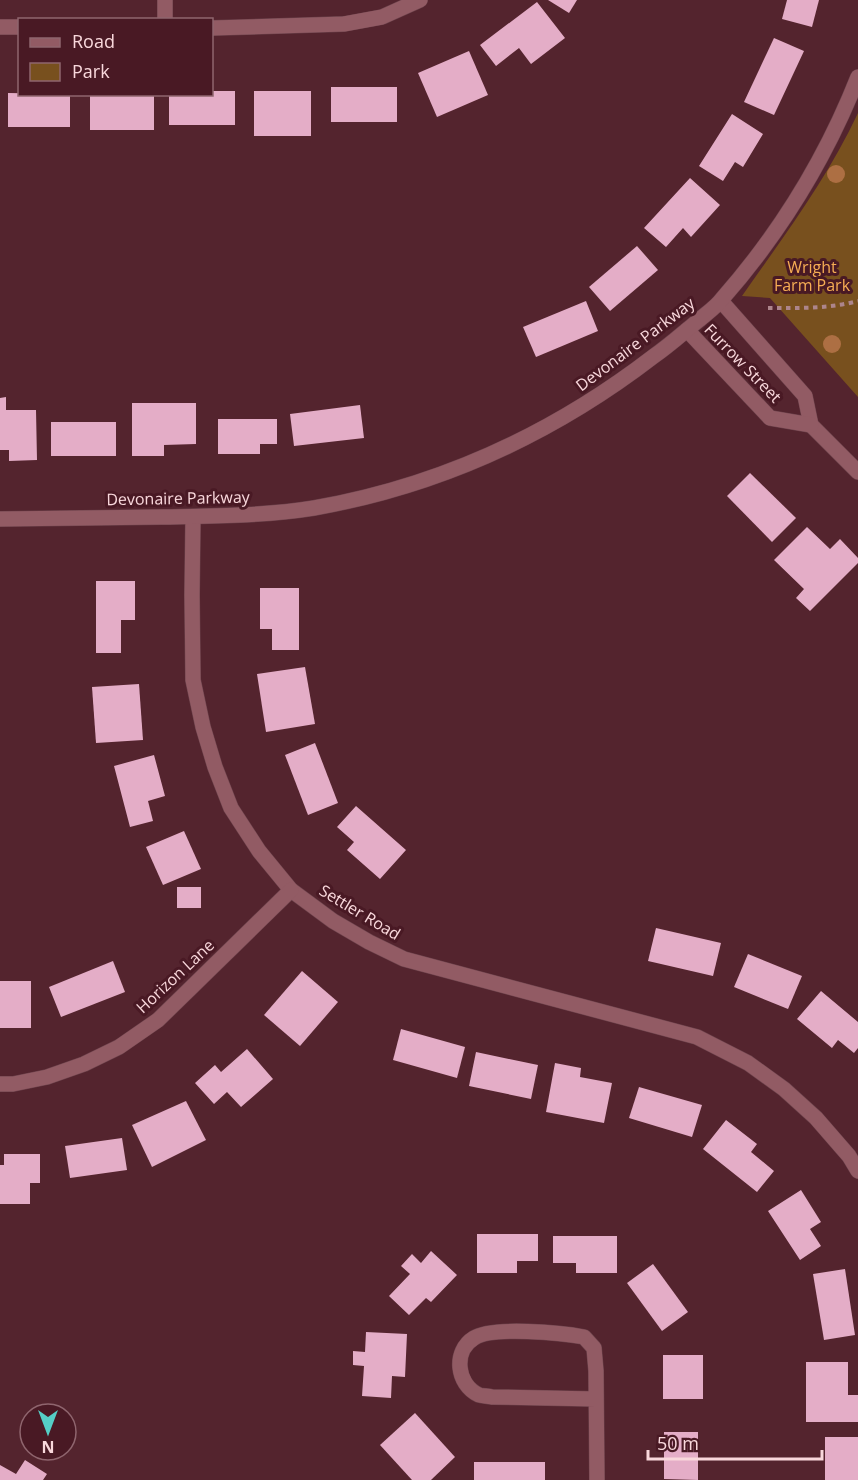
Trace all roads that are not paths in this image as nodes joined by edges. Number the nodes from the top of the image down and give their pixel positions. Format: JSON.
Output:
{"nodes":[{"id":1,"x":165,"y":0,"type":"edge"},
{"id":2,"x":420,"y":0,"type":"edge"},
{"id":3,"x":165,"y":18,"type":"edge"},
{"id":4,"x":0,"y":27,"type":"edge"},
{"id":5,"x":18,"y":27,"type":"edge"},
{"id":6,"x":213,"y":28,"type":"edge"},
{"id":7,"x":858,"y":77,"type":"edge"},
{"id":8,"x":721,"y":301,"type":"junction"},
{"id":9,"x":687,"y":330,"type":"junction"},
{"id":10,"x":811,"y":425,"type":"junction"},
{"id":11,"x":858,"y":472,"type":"edge"},
{"id":12,"x":193,"y":516,"type":"junction"},
{"id":13,"x":0,"y":519,"type":"edge"},
{"id":14,"x":291,"y":890,"type":"junction"},
{"id":15,"x":0,"y":1084,"type":"edge"},
{"id":16,"x":858,"y":1171,"type":"edge"},
{"id":17,"x":596,"y":1399,"type":"junction"},
{"id":18,"x":597,"y":1480,"type":"edge"}],
"edges":[{"from":1,"to":3,"type":"street"},
{"from":2,"to":6,"type":"street"},
{"from":4,"to":5,"type":"street"},
{"from":7,"to":8,"type":"street","name":"Devonaire Parkway"},
{"from":8,"to":9,"type":"street","name":"Devonaire Parkway"},
{"from":8,"to":10,"type":"street","name":"Furrow Street"},
{"from":9,"to":10,"type":"street","name":"Furrow Street"},
{"from":9,"to":12,"type":"street","name":"Devonaire Parkway"},
{"from":10,"to":11,"type":"street"},
{"from":12,"to":13,"type":"street","name":"Devonaire Parkway"},
{"from":12,"to":14,"type":"street","name":"Settler Road"},
{"from":14,"to":15,"type":"street","name":"Horizon Lane"},
{"from":14,"to":16,"type":"street","name":"Settler Road"},
{"from":17,"to":17,"type":"street"},
{"from":17,"to":18,"type":"street"}]}
